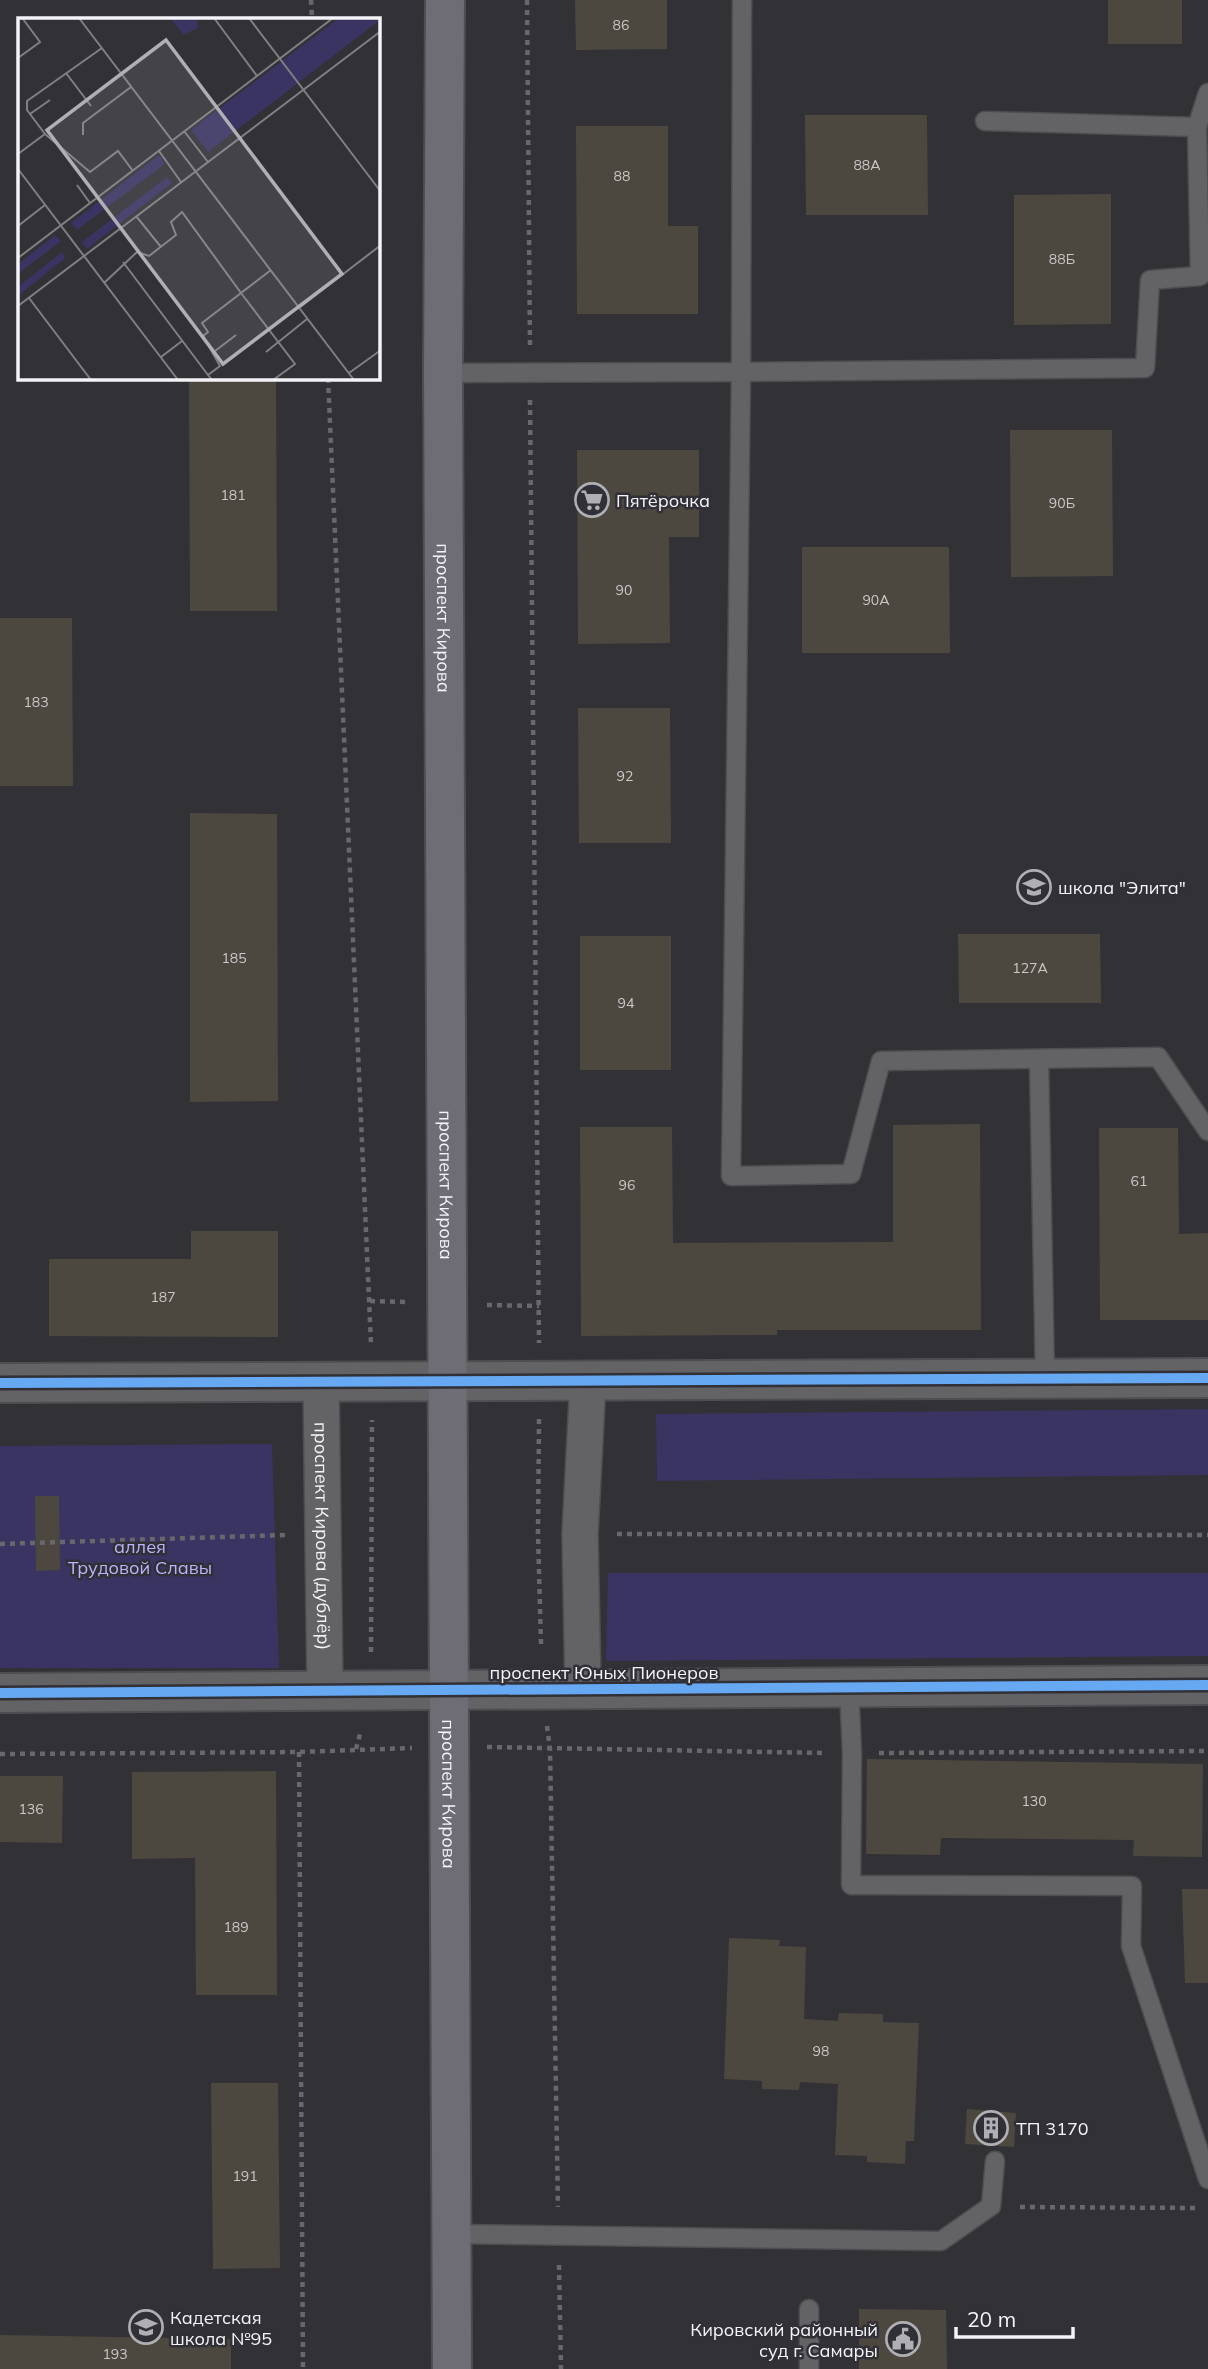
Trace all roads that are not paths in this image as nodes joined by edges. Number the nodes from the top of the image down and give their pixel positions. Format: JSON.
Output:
{"nodes":[{"id":1,"x":445,"y":0,"type":"edge"},
{"id":2,"x":742,"y":0,"type":"edge"},
{"id":3,"x":1208,"y":93,"type":"edge"},
{"id":4,"x":985,"y":121,"type":"dead end"},
{"id":5,"x":1198,"y":127,"type":"junction"},
{"id":6,"x":741,"y":372,"type":"junction"},
{"id":7,"x":443,"y":373,"type":"junction"},
{"id":8,"x":1039,"y":1060,"type":"junction"},
{"id":9,"x":1208,"y":1131,"type":"edge"},
{"id":10,"x":1208,"y":1378,"type":"edge"},
{"id":11,"x":1045,"y":1379,"type":"junction"},
{"id":12,"x":448,"y":1381,"type":"junction"},
{"id":13,"x":588,"y":1381,"type":"junction"},
{"id":14,"x":321,"y":1382,"type":"junction"},
{"id":15,"x":0,"y":1383,"type":"edge"},
{"id":16,"x":1208,"y":1685,"type":"edge"},
{"id":17,"x":849,"y":1687,"type":"junction"},
{"id":18,"x":583,"y":1689,"type":"junction"},
{"id":19,"x":449,"y":1690,"type":"junction"},
{"id":20,"x":325,"y":1691,"type":"junction"},
{"id":21,"x":0,"y":1693,"type":"edge"},
{"id":22,"x":995,"y":2161,"type":"dead end"},
{"id":23,"x":1208,"y":2179,"type":"edge"},
{"id":24,"x":451,"y":2234,"type":"junction"},
{"id":25,"x":809,"y":2309,"type":"dead end"},
{"id":26,"x":452,"y":2369,"type":"edge"},
{"id":27,"x":809,"y":2369,"type":"edge"}],
"edges":[{"from":1,"to":7,"type":"main road","name":"проспект Кирова"},
{"from":2,"to":6,"type":"lane"},
{"from":3,"to":5,"type":"lane"},
{"from":4,"to":5,"type":"lane"},
{"from":5,"to":6,"type":"lane"},
{"from":6,"to":7,"type":"lane"},
{"from":6,"to":8,"type":"lane"},
{"from":7,"to":12,"type":"main road","name":"проспект Кирова"},
{"from":8,"to":9,"type":"lane"},
{"from":8,"to":11,"type":"lane"},
{"from":10,"to":11,"type":"street"},
{"from":11,"to":13,"type":"street"},
{"from":12,"to":13,"type":"street"},
{"from":12,"to":14,"type":"street"},
{"from":12,"to":19,"type":"main road","name":"проспект Кирова"},
{"from":13,"to":18,"type":"street"},
{"from":14,"to":15,"type":"street"},
{"from":14,"to":20,"type":"street","name":"проспект Кирова (дублёр)"},
{"from":16,"to":17,"type":"street","name":"проспект Юных Пионеров"},
{"from":17,"to":18,"type":"street","name":"проспект Юных Пионеров"},
{"from":17,"to":23,"type":"lane"},
{"from":18,"to":19,"type":"street","name":"проспект Юных Пионеров"},
{"from":19,"to":20,"type":"street","name":"проспект Юных Пионеров"},
{"from":19,"to":24,"type":"main road","name":"проспект Кирова"},
{"from":20,"to":21,"type":"street","name":"проспект Юных Пионеров"},
{"from":22,"to":24,"type":"lane"},
{"from":24,"to":26,"type":"main road","name":"проспект Кирова"},
{"from":25,"to":27,"type":"lane"}]}
